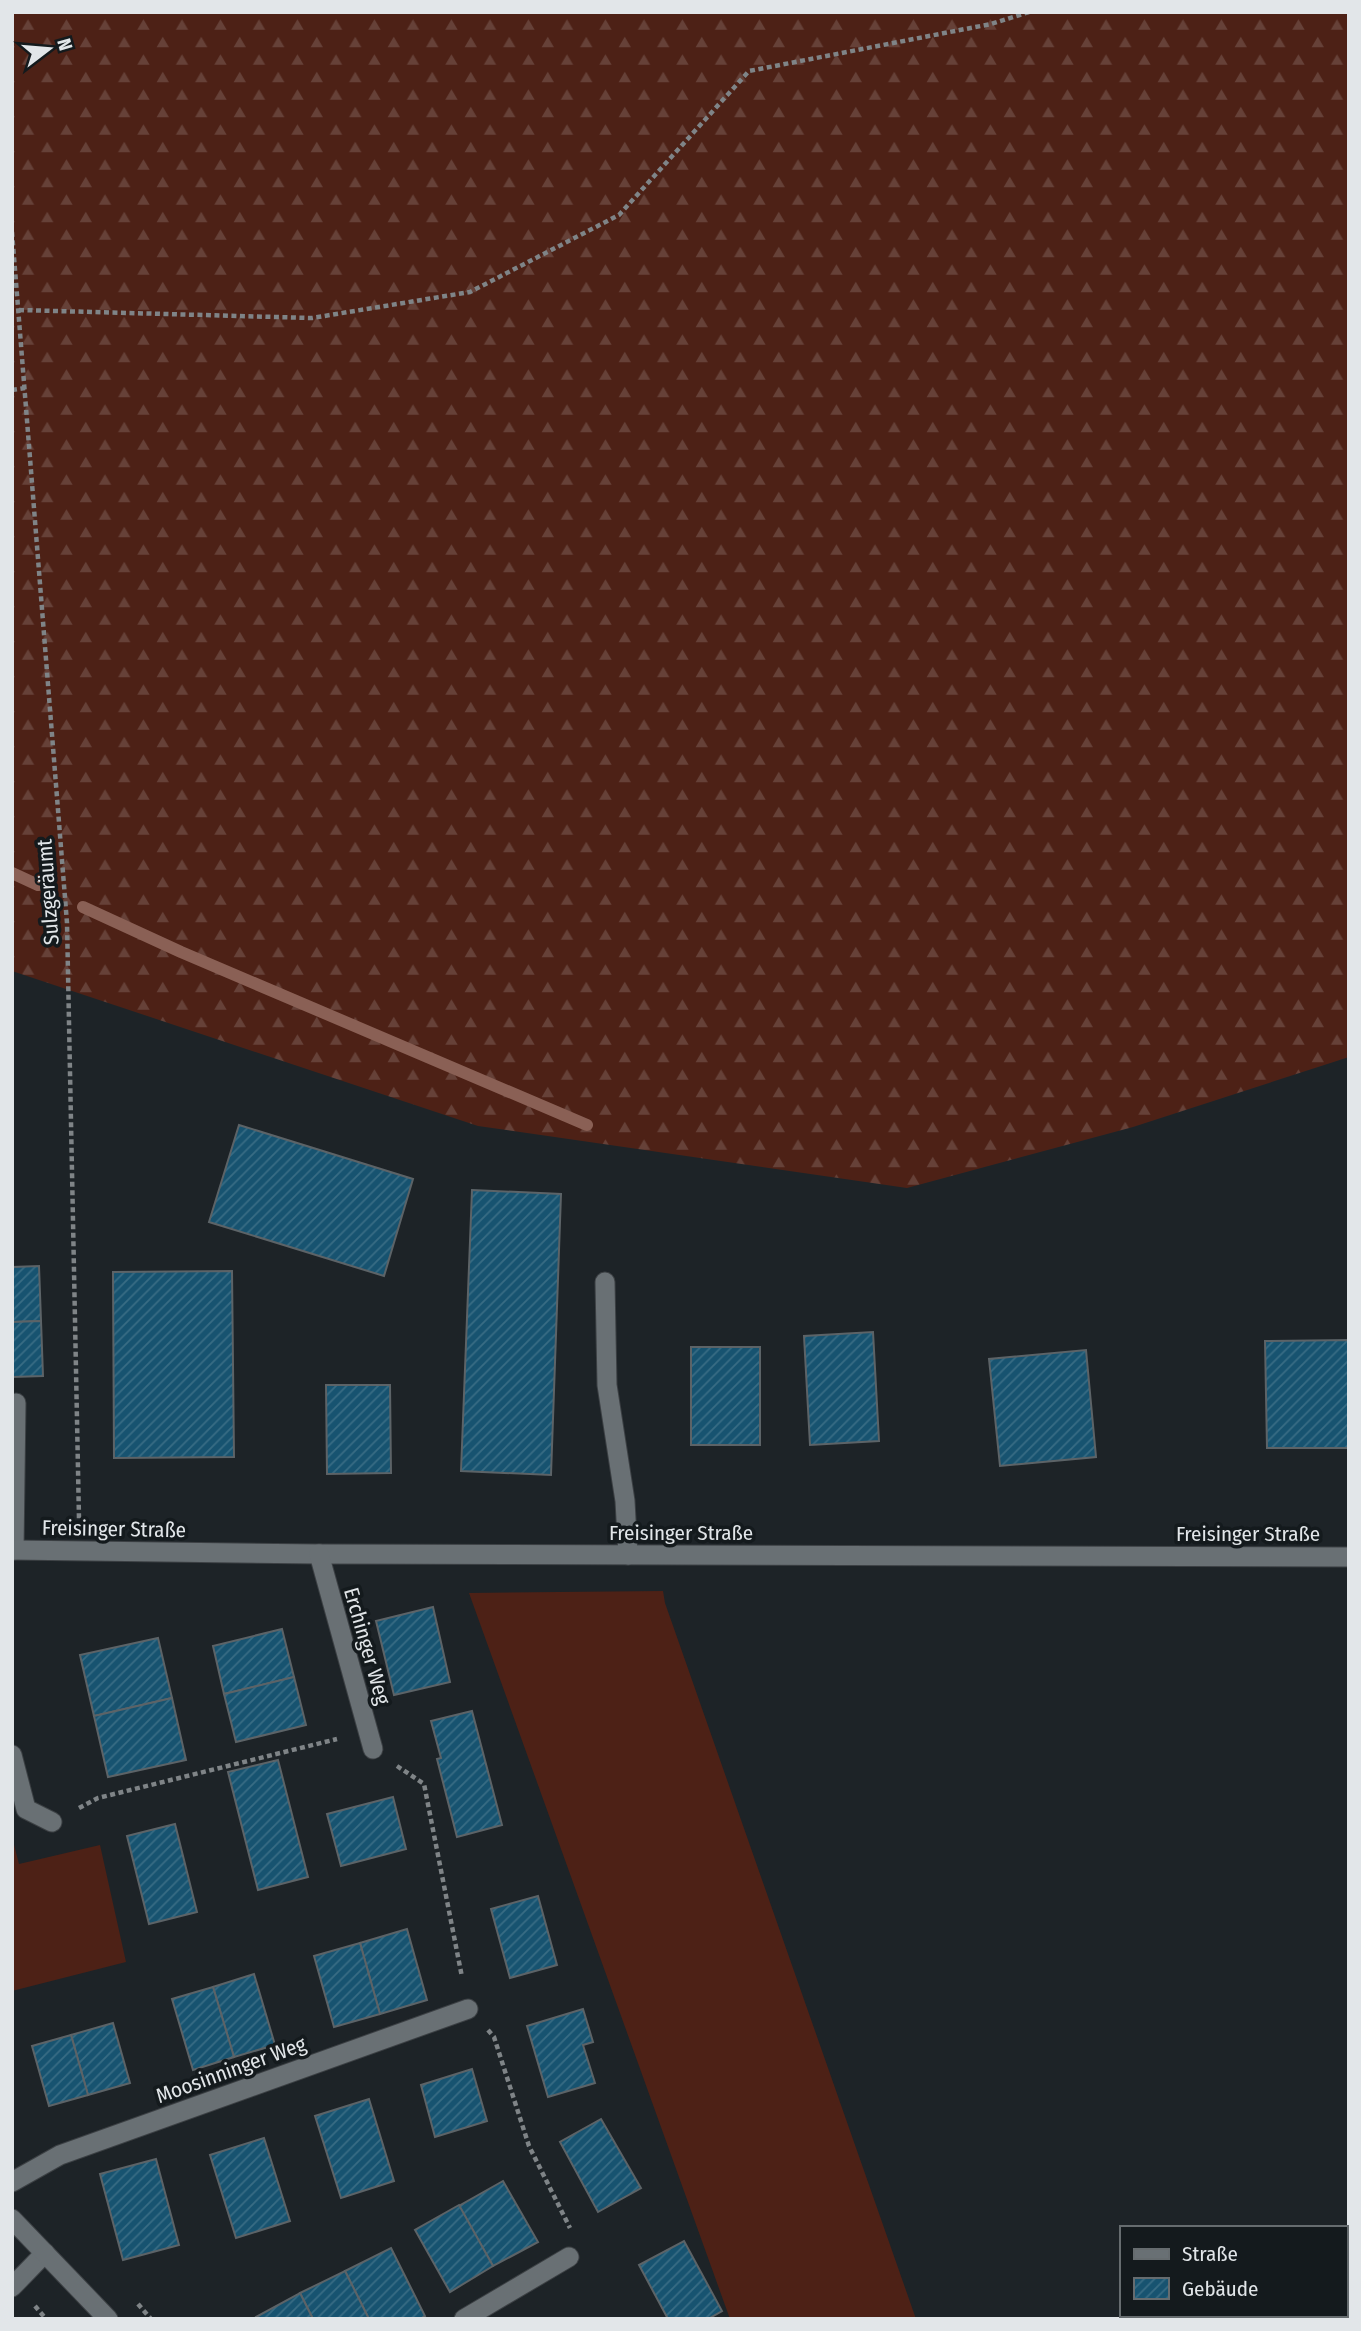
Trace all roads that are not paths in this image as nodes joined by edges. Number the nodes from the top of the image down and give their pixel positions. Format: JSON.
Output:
{"nodes":[{"id":1,"x":605,"y":1282,"type":"dead end"},
{"id":2,"x":16,"y":1403,"type":"dead end"},
{"id":3,"x":13,"y":1550,"type":"edge"},
{"id":4,"x":319,"y":1555,"type":"junction"},
{"id":5,"x":628,"y":1555,"type":"junction"},
{"id":6,"x":1349,"y":1557,"type":"edge"},
{"id":7,"x":370,"y":1740,"type":"road end"},
{"id":8,"x":12,"y":1755,"type":"edge"},
{"id":9,"x":52,"y":1822,"type":"road end"},
{"id":10,"x":468,"y":2008,"type":"road end"},
{"id":11,"x":12,"y":2182,"type":"edge"},
{"id":12,"x":12,"y":2219,"type":"edge"},
{"id":13,"x":45,"y":2253,"type":"junction"},
{"id":14,"x":569,"y":2257,"type":"road end"},
{"id":15,"x":12,"y":2287,"type":"edge"},
{"id":16,"x":108,"y":2319,"type":"edge"},
{"id":17,"x":464,"y":2319,"type":"edge"}],
"edges":[{"from":1,"to":5,"type":"street"},
{"from":2,"to":3,"type":"street"},
{"from":3,"to":4,"type":"street","name":"Freisinger Straße"},
{"from":4,"to":5,"type":"street","name":"Freisinger Straße"},
{"from":4,"to":7,"type":"street","name":"Erchinger Weg"},
{"from":5,"to":6,"type":"street","name":"Freisinger Straße"},
{"from":8,"to":9,"type":"street"},
{"from":10,"to":11,"type":"street","name":"Moosinninger Weg"},
{"from":12,"to":13,"type":"street"},
{"from":13,"to":15,"type":"street"},
{"from":13,"to":16,"type":"street"},
{"from":14,"to":17,"type":"street"}]}
